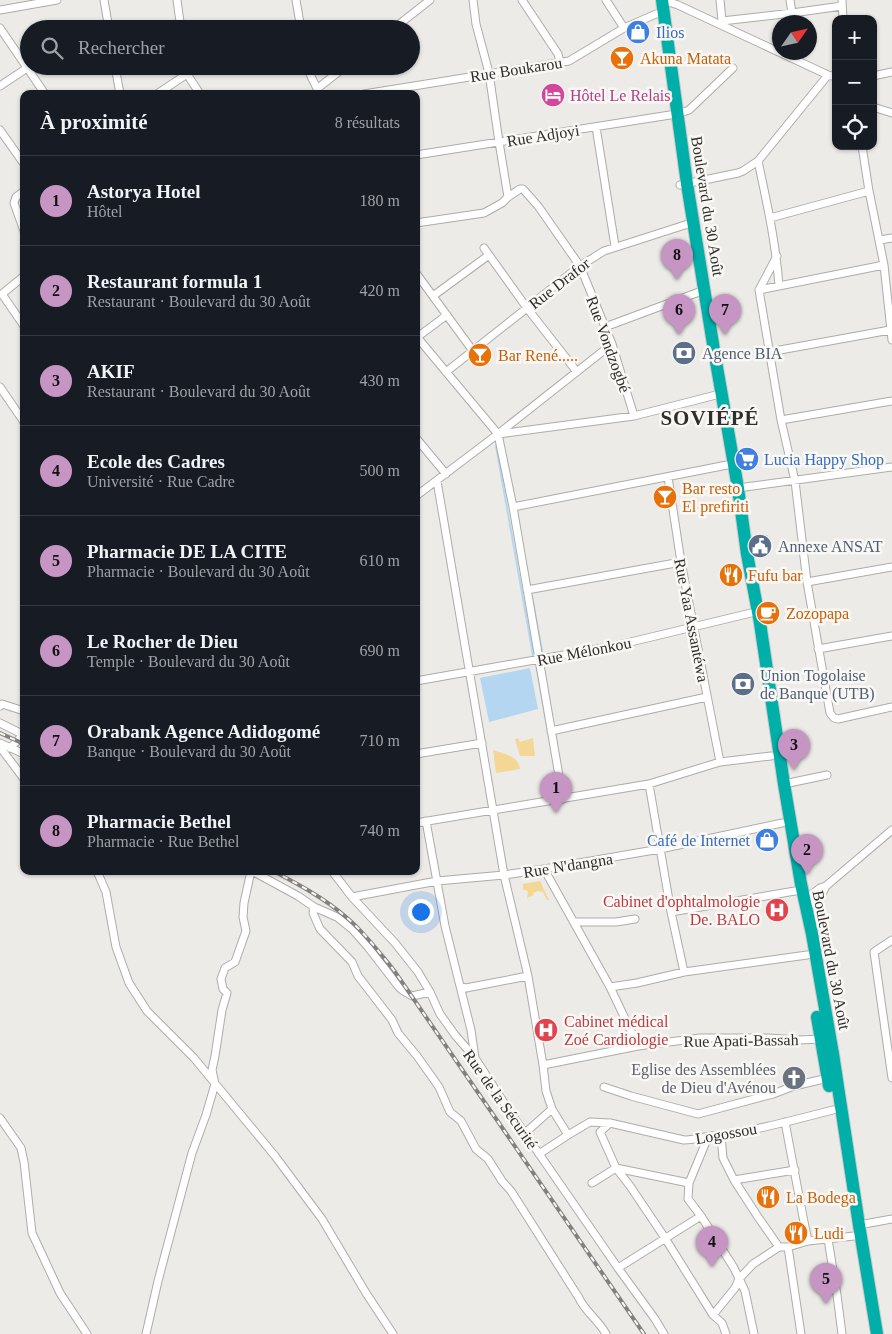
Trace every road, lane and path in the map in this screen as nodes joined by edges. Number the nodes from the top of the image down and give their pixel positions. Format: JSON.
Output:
{"nodes":[{"id":1,"x":58,"y":0,"type":"edge"},
{"id":2,"x":104,"y":0,"type":"edge"},
{"id":3,"x":177,"y":0,"type":"edge"},
{"id":4,"x":296,"y":0,"type":"edge"},
{"id":5,"x":473,"y":0,"type":"edge"},
{"id":6,"x":522,"y":0,"type":"edge"},
{"id":7,"x":606,"y":0,"type":"edge"},
{"id":8,"x":655,"y":0,"type":"edge"},
{"id":9,"x":661,"y":0,"type":"edge"},
{"id":10,"x":720,"y":0,"type":"edge"},
{"id":11,"x":790,"y":0,"type":"edge"},
{"id":12,"x":427,"y":1,"type":"edge"},
{"id":13,"x":842,"y":3,"type":"edge"},
{"id":14,"x":0,"y":10,"type":"edge"},
{"id":15,"x":792,"y":13,"type":"junction"},
{"id":16,"x":660,"y":14,"type":"junction"},
{"id":17,"x":107,"y":20,"type":"edge"},
{"id":18,"x":180,"y":20,"type":"edge"},
{"id":19,"x":299,"y":20,"type":"edge"},
{"id":20,"x":404,"y":20,"type":"edge"},
{"id":21,"x":722,"y":23,"type":"junction"},
{"id":22,"x":0,"y":28,"type":"edge"},
{"id":23,"x":624,"y":28,"type":"junction"},
{"id":24,"x":20,"y":58,"type":"edge"},
{"id":25,"x":560,"y":62,"type":"junction"},
{"id":26,"x":733,"y":68,"type":"dead end"},
{"id":27,"x":892,"y":72,"type":"edge"},
{"id":28,"x":20,"y":73,"type":"edge"},
{"id":29,"x":490,"y":73,"type":"junction"},
{"id":30,"x":32,"y":75,"type":"edge"},
{"id":31,"x":117,"y":75,"type":"edge"},
{"id":32,"x":180,"y":75,"type":"edge"},
{"id":33,"x":189,"y":75,"type":"edge"},
{"id":34,"x":309,"y":75,"type":"edge"},
{"id":35,"x":336,"y":75,"type":"edge"},
{"id":36,"x":877,"y":75,"type":"edge"},
{"id":37,"x":832,"y":76,"type":"edge"},
{"id":38,"x":0,"y":86,"type":"edge"},
{"id":39,"x":42,"y":90,"type":"edge"},
{"id":40,"x":119,"y":90,"type":"edge"},
{"id":41,"x":162,"y":90,"type":"edge"},
{"id":42,"x":198,"y":90,"type":"edge"},
{"id":43,"x":318,"y":90,"type":"edge"},
{"id":44,"x":320,"y":90,"type":"edge"},
{"id":45,"x":388,"y":90,"type":"edge"},
{"id":46,"x":877,"y":108,"type":"edge"},
{"id":47,"x":892,"y":114,"type":"edge"},
{"id":48,"x":673,"y":115,"type":"junction"},
{"id":49,"x":596,"y":127,"type":"junction"},
{"id":50,"x":0,"y":130,"type":"edge"},
{"id":51,"x":499,"y":142,"type":"junction"},
{"id":52,"x":863,"y":150,"type":"edge"},
{"id":53,"x":420,"y":154,"type":"edge"},
{"id":54,"x":20,"y":158,"type":"edge"},
{"id":55,"x":758,"y":161,"type":"junction"},
{"id":56,"x":684,"y":185,"type":"junction"},
{"id":57,"x":869,"y":191,"type":"junction"},
{"id":58,"x":20,"y":194,"type":"edge"},
{"id":59,"x":508,"y":197,"type":"junction"},
{"id":60,"x":770,"y":218,"type":"junction"},
{"id":61,"x":20,"y":220,"type":"edge"},
{"id":62,"x":420,"y":222,"type":"edge"},
{"id":63,"x":688,"y":224,"type":"junction"},
{"id":64,"x":892,"y":238,"type":"edge"},
{"id":65,"x":880,"y":240,"type":"junction"},
{"id":66,"x":615,"y":246,"type":"junction"},
{"id":67,"x":484,"y":248,"type":"dead end"},
{"id":68,"x":489,"y":255,"type":"junction"},
{"id":69,"x":777,"y":256,"type":"junction"},
{"id":70,"x":884,"y":265,"type":"junction"},
{"id":71,"x":580,"y":266,"type":"junction"},
{"id":72,"x":420,"y":278,"type":"edge"},
{"id":73,"x":20,"y":279,"type":"edge"},
{"id":74,"x":779,"y":286,"type":"junction"},
{"id":75,"x":759,"y":290,"type":"junction"},
{"id":76,"x":699,"y":292,"type":"junction"},
{"id":77,"x":433,"y":296,"type":"junction"},
{"id":78,"x":527,"y":308,"type":"junction"},
{"id":79,"x":446,"y":315,"type":"junction"},
{"id":80,"x":20,"y":320,"type":"edge"},
{"id":81,"x":605,"y":327,"type":"junction"},
{"id":82,"x":890,"y":330,"type":"junction"},
{"id":83,"x":420,"y":336,"type":"edge"},
{"id":84,"x":892,"y":340,"type":"edge"},
{"id":85,"x":420,"y":342,"type":"edge"},
{"id":86,"x":612,"y":344,"type":"junction"},
{"id":87,"x":473,"y":351,"type":"junction"},
{"id":88,"x":769,"y":352,"type":"junction"},
{"id":89,"x":446,"y":372,"type":"junction"},
{"id":90,"x":577,"y":372,"type":"junction"},
{"id":91,"x":0,"y":387,"type":"edge"},
{"id":92,"x":716,"y":395,"type":"junction"},
{"id":93,"x":892,"y":401,"type":"edge"},
{"id":94,"x":20,"y":416,"type":"edge"},
{"id":95,"x":634,"y":416,"type":"junction"},
{"id":96,"x":780,"y":420,"type":"junction"},
{"id":97,"x":498,"y":434,"type":"junction"},
{"id":98,"x":420,"y":443,"type":"edge"},
{"id":99,"x":727,"y":464,"type":"junction"},
{"id":100,"x":892,"y":467,"type":"edge"},
{"id":101,"x":446,"y":474,"type":"junction"},
{"id":102,"x":668,"y":477,"type":"junction"},
{"id":103,"x":437,"y":481,"type":"junction"},
{"id":104,"x":794,"y":481,"type":"junction"},
{"id":105,"x":735,"y":488,"type":"junction"},
{"id":106,"x":420,"y":493,"type":"edge"},
{"id":107,"x":513,"y":507,"type":"junction"},
{"id":108,"x":681,"y":562,"type":"junction"},
{"id":109,"x":892,"y":567,"type":"edge"},
{"id":110,"x":807,"y":582,"type":"junction"},
{"id":111,"x":527,"y":590,"type":"junction"},
{"id":112,"x":754,"y":612,"type":"junction"},
{"id":113,"x":694,"y":626,"type":"junction"},
{"id":114,"x":892,"y":636,"type":"edge"},
{"id":115,"x":818,"y":649,"type":"junction"},
{"id":116,"x":539,"y":660,"type":"junction"},
{"id":117,"x":470,"y":672,"type":"junction"},
{"id":118,"x":420,"y":680,"type":"edge"},
{"id":119,"x":707,"y":696,"type":"junction"},
{"id":120,"x":0,"y":706,"type":"edge"},
{"id":121,"x":892,"y":706,"type":"edge"},
{"id":122,"x":20,"y":710,"type":"edge"},
{"id":123,"x":0,"y":723,"type":"edge"},
{"id":124,"x":551,"y":731,"type":"junction"},
{"id":125,"x":20,"y":732,"type":"edge"},
{"id":126,"x":20,"y":738,"type":"edge"},
{"id":127,"x":0,"y":743,"type":"edge"},
{"id":128,"x":482,"y":743,"type":"junction"},
{"id":129,"x":0,"y":747,"type":"edge"},
{"id":130,"x":10,"y":748,"type":"junction"},
{"id":131,"x":20,"y":752,"type":"edge"},
{"id":132,"x":420,"y":753,"type":"edge"},
{"id":133,"x":771,"y":756,"type":"junction"},
{"id":134,"x":720,"y":762,"type":"junction"},
{"id":135,"x":20,"y":774,"type":"edge"},
{"id":136,"x":827,"y":775,"type":"dead end"},
{"id":137,"x":649,"y":784,"type":"junction"},
{"id":138,"x":784,"y":784,"type":"junction"},
{"id":139,"x":563,"y":799,"type":"junction"},
{"id":140,"x":494,"y":810,"type":"junction"},
{"id":141,"x":426,"y":821,"type":"junction"},
{"id":142,"x":420,"y":822,"type":"edge"},
{"id":143,"x":782,"y":823,"type":"junction"},
{"id":144,"x":892,"y":830,"type":"edge"},
{"id":145,"x":660,"y":849,"type":"junction"},
{"id":146,"x":544,"y":869,"type":"junction"},
{"id":147,"x":98,"y":875,"type":"edge"},
{"id":148,"x":250,"y":875,"type":"edge"},
{"id":149,"x":259,"y":875,"type":"edge"},
{"id":150,"x":335,"y":875,"type":"edge"},
{"id":151,"x":504,"y":875,"type":"junction"},
{"id":152,"x":437,"y":881,"type":"junction"},
{"id":153,"x":352,"y":897,"type":"junction"},
{"id":154,"x":800,"y":902,"type":"junction"},
{"id":155,"x":314,"y":907,"type":"junction"},
{"id":156,"x":671,"y":912,"type":"junction"},
{"id":157,"x":635,"y":919,"type":"dead end"},
{"id":158,"x":574,"y":922,"type":"junction"},
{"id":159,"x":892,"y":940,"type":"edge"},
{"id":160,"x":807,"y":955,"type":"junction"},
{"id":161,"x":684,"y":972,"type":"junction"},
{"id":162,"x":528,"y":976,"type":"junction"},
{"id":163,"x":461,"y":987,"type":"junction"},
{"id":164,"x":610,"y":987,"type":"junction"},
{"id":165,"x":430,"y":992,"type":"junction"},
{"id":166,"x":889,"y":1035,"type":"edge"},
{"id":167,"x":821,"y":1039,"type":"junction"},
{"id":168,"x":638,"y":1046,"type":"junction"},
{"id":169,"x":475,"y":1058,"type":"junction"},
{"id":170,"x":543,"y":1065,"type":"junction"},
{"id":171,"x":828,"y":1078,"type":"junction"},
{"id":172,"x":892,"y":1078,"type":"edge"},
{"id":173,"x":215,"y":1084,"type":"junction"},
{"id":174,"x":604,"y":1087,"type":"dead end"},
{"id":175,"x":552,"y":1109,"type":"junction"},
{"id":176,"x":833,"y":1110,"type":"junction"},
{"id":177,"x":0,"y":1118,"type":"edge"},
{"id":178,"x":785,"y":1122,"type":"junction"},
{"id":179,"x":610,"y":1123,"type":"junction"},
{"id":180,"x":525,"y":1133,"type":"junction"},
{"id":181,"x":568,"y":1134,"type":"junction"},
{"id":182,"x":721,"y":1136,"type":"junction"},
{"id":183,"x":708,"y":1137,"type":"junction"},
{"id":184,"x":539,"y":1154,"type":"junction"},
{"id":185,"x":616,"y":1168,"type":"junction"},
{"id":186,"x":795,"y":1170,"type":"junction"},
{"id":187,"x":734,"y":1180,"type":"junction"},
{"id":188,"x":592,"y":1183,"type":"dead end"},
{"id":189,"x":689,"y":1183,"type":"junction"},
{"id":190,"x":701,"y":1216,"type":"junction"},
{"id":191,"x":892,"y":1219,"type":"edge"},
{"id":192,"x":856,"y":1230,"type":"junction"},
{"id":193,"x":665,"y":1238,"type":"junction"},
{"id":194,"x":828,"y":1238,"type":"junction"},
{"id":195,"x":808,"y":1241,"type":"junction"},
{"id":196,"x":780,"y":1247,"type":"junction"},
{"id":197,"x":788,"y":1247,"type":"junction"},
{"id":198,"x":618,"y":1268,"type":"junction"},
{"id":199,"x":739,"y":1279,"type":"junction"},
{"id":200,"x":713,"y":1315,"type":"junction"},
{"id":201,"x":87,"y":1334,"type":"edge"},
{"id":202,"x":146,"y":1334,"type":"edge"},
{"id":203,"x":393,"y":1334,"type":"edge"},
{"id":204,"x":606,"y":1334,"type":"edge"},
{"id":205,"x":664,"y":1334,"type":"edge"},
{"id":206,"x":726,"y":1334,"type":"edge"},
{"id":207,"x":754,"y":1334,"type":"edge"},
{"id":208,"x":801,"y":1334,"type":"edge"},
{"id":209,"x":842,"y":1334,"type":"edge"},
{"id":210,"x":868,"y":1334,"type":"edge"},
{"id":211,"x":877,"y":1334,"type":"edge"}],
"edges":[{"from":1,"to":14,"type":"street"},
{"from":2,"to":17,"type":"street"},
{"from":3,"to":18,"type":"street"},
{"from":4,"to":19,"type":"street"},
{"from":5,"to":29,"type":"street"},
{"from":6,"to":25,"type":"street"},
{"from":7,"to":23,"type":"street"},
{"from":8,"to":9,"type":"highway"},
{"from":8,"to":16,"type":"highway","name":"Boulevard du 30 Août"},
{"from":9,"to":16,"type":"highway","name":"Boulevard du 30 Août"},
{"from":9,"to":21,"type":"street"},
{"from":10,"to":21,"type":"street"},
{"from":11,"to":15,"type":"street"},
{"from":12,"to":20,"type":"street"},
{"from":13,"to":15,"type":"street"},
{"from":15,"to":21,"type":"street"},
{"from":16,"to":23,"type":"street","name":"Rue Boukarou"},
{"from":16,"to":48,"type":"highway","name":"Boulevard du 30 Août"},
{"from":21,"to":37,"type":"street"},
{"from":22,"to":24,"type":"street"},
{"from":23,"to":25,"type":"street","name":"Rue Boukarou"},
{"from":25,"to":29,"type":"street","name":"Rue Boukarou"},
{"from":26,"to":48,"type":"street"},
{"from":27,"to":36,"type":"street"},
{"from":28,"to":38,"type":"street"},
{"from":29,"to":45,"type":"street","name":"Rue Boukarou"},
{"from":29,"to":51,"type":"street"},
{"from":30,"to":39,"type":"street"},
{"from":31,"to":40,"type":"street"},
{"from":32,"to":41,"type":"street"},
{"from":33,"to":42,"type":"street"},
{"from":34,"to":43,"type":"street"},
{"from":35,"to":44,"type":"street"},
{"from":37,"to":55,"type":"street"},
{"from":46,"to":47,"type":"street"},
{"from":48,"to":49,"type":"street","name":"Rue Adjoyi"},
{"from":48,"to":56,"type":"highway","name":"Boulevard du 30 Août"},
{"from":49,"to":51,"type":"street","name":"Rue Adjoyi"},
{"from":49,"to":66,"type":"street"},
{"from":50,"to":54,"type":"street"},
{"from":51,"to":53,"type":"street","name":"Rue Adjoyi"},
{"from":51,"to":59,"type":"street"},
{"from":52,"to":57,"type":"street"},
{"from":55,"to":56,"type":"street"},
{"from":55,"to":60,"type":"street"},
{"from":56,"to":63,"type":"highway","name":"Boulevard du 30 Août"},
{"from":56,"to":105,"type":"highway","name":"Boulevard du 30 Août"},
{"from":57,"to":60,"type":"street"},
{"from":57,"to":65,"type":"street"},
{"from":58,"to":61,"type":"street"},
{"from":59,"to":62,"type":"street"},
{"from":59,"to":71,"type":"street","name":"Rue Vondzogbé"},
{"from":60,"to":69,"type":"street"},
{"from":63,"to":66,"type":"street","name":"Rue Drafor"},
{"from":63,"to":76,"type":"highway","name":"Boulevard du 30 Août"},
{"from":64,"to":65,"type":"street"},
{"from":65,"to":70,"type":"street"},
{"from":66,"to":71,"type":"street","name":"Rue Drafor"},
{"from":67,"to":68,"type":"street"},
{"from":68,"to":77,"type":"street"},
{"from":68,"to":78,"type":"street"},
{"from":69,"to":74,"type":"street"},
{"from":69,"to":75,"type":"street"},
{"from":70,"to":74,"type":"street"},
{"from":70,"to":82,"type":"street"},
{"from":71,"to":78,"type":"street","name":"Rue Drafor"},
{"from":71,"to":81,"type":"street","name":"Rue Vondzogbé"},
{"from":72,"to":77,"type":"street"},
{"from":73,"to":80,"type":"street"},
{"from":74,"to":75,"type":"street"},
{"from":75,"to":88,"type":"street"},
{"from":76,"to":81,"type":"street"},
{"from":76,"to":92,"type":"highway","name":"Boulevard du 30 Août"},
{"from":77,"to":79,"type":"street"},
{"from":78,"to":87,"type":"street","name":"Rue Drafor"},
{"from":78,"to":90,"type":"street"},
{"from":79,"to":83,"type":"street"},
{"from":79,"to":87,"type":"street"},
{"from":81,"to":86,"type":"street","name":"Rue Vondzogbé"},
{"from":82,"to":84,"type":"street"},
{"from":82,"to":88,"type":"street"},
{"from":85,"to":89,"type":"street"},
{"from":86,"to":90,"type":"street"},
{"from":86,"to":95,"type":"street","name":"Rue Vondzogbé"},
{"from":87,"to":89,"type":"street","name":"Rue Drafor"},
{"from":88,"to":96,"type":"street"},
{"from":89,"to":97,"type":"street"},
{"from":90,"to":97,"type":"street"},
{"from":91,"to":94,"type":"street"},
{"from":92,"to":95,"type":"street"},
{"from":92,"to":99,"type":"highway","name":"Boulevard du 30 Août"},
{"from":93,"to":96,"type":"street"},
{"from":95,"to":97,"type":"street"},
{"from":96,"to":104,"type":"street"},
{"from":97,"to":101,"type":"street"},
{"from":97,"to":107,"type":"street"},
{"from":98,"to":101,"type":"street"},
{"from":99,"to":102,"type":"street"},
{"from":99,"to":105,"type":"highway","name":"Boulevard du 30 Août"},
{"from":100,"to":104,"type":"street"},
{"from":101,"to":103,"type":"street"},
{"from":102,"to":107,"type":"street"},
{"from":102,"to":108,"type":"street","name":"Rue Yaa Assantéwa"},
{"from":103,"to":106,"type":"street"},
{"from":103,"to":117,"type":"street"},
{"from":104,"to":105,"type":"street"},
{"from":104,"to":110,"type":"street"},
{"from":105,"to":112,"type":"highway","name":"Boulevard du 30 Août"},
{"from":107,"to":111,"type":"street"},
{"from":108,"to":111,"type":"street"},
{"from":108,"to":113,"type":"street","name":"Rue Yaa Assantéwa"},
{"from":109,"to":110,"type":"street"},
{"from":110,"to":115,"type":"street"},
{"from":111,"to":116,"type":"street"},
{"from":112,"to":113,"type":"street","name":"Rue Mélonkou"},
{"from":112,"to":133,"type":"highway","name":"Boulevard du 30 Août"},
{"from":112,"to":138,"type":"highway","name":"Boulevard du 30 Août"},
{"from":113,"to":116,"type":"street","name":"Rue Mélonkou"},
{"from":113,"to":119,"type":"street","name":"Rue Yaa Assantéwa"},
{"from":114,"to":115,"type":"street"},
{"from":115,"to":121,"type":"street"},
{"from":116,"to":117,"type":"street","name":"Rue Mélonkou"},
{"from":116,"to":124,"type":"street"},
{"from":117,"to":118,"type":"street","name":"Rue Mélonkou"},
{"from":117,"to":128,"type":"street"},
{"from":119,"to":124,"type":"street"},
{"from":119,"to":134,"type":"street","name":"Rue Yaa Assantéwa"},
{"from":120,"to":122,"type":"street"},
{"from":123,"to":125,"type":"street"},
{"from":124,"to":139,"type":"street"},
{"from":126,"to":130,"type":"street"},
{"from":127,"to":130,"type":"street"},
{"from":128,"to":132,"type":"street"},
{"from":128,"to":140,"type":"street"},
{"from":129,"to":135,"type":"street"},
{"from":130,"to":131,"type":"street"},
{"from":133,"to":134,"type":"street"},
{"from":133,"to":143,"type":"highway","name":"Boulevard du 30 Août"},
{"from":134,"to":137,"type":"street"},
{"from":136,"to":138,"type":"street"},
{"from":137,"to":139,"type":"street"},
{"from":137,"to":145,"type":"street"},
{"from":138,"to":154,"type":"highway","name":"Boulevard du 30 Août"},
{"from":139,"to":140,"type":"street"},
{"from":140,"to":141,"type":"street"},
{"from":140,"to":151,"type":"street"},
{"from":141,"to":142,"type":"street"},
{"from":141,"to":152,"type":"street"},
{"from":143,"to":145,"type":"street","name":"Rue N'dangna"},
{"from":143,"to":154,"type":"highway","name":"Boulevard du 30 Août"},
{"from":144,"to":154,"type":"street"},
{"from":145,"to":146,"type":"street","name":"Rue N'dangna"},
{"from":145,"to":156,"type":"street"},
{"from":146,"to":151,"type":"street","name":"Rue N'dangna"},
{"from":146,"to":158,"type":"street"},
{"from":147,"to":173,"type":"street"},
{"from":148,"to":173,"type":"street"},
{"from":149,"to":155,"type":"street"},
{"from":150,"to":153,"type":"street","name":"Rue de la Sécurité"},
{"from":151,"to":152,"type":"street","name":"Rue N'dangna"},
{"from":151,"to":162,"type":"street"},
{"from":152,"to":153,"type":"street","name":"Rue N'dangna"},
{"from":152,"to":163,"type":"street"},
{"from":153,"to":165,"type":"street","name":"Rue de la Sécurité"},
{"from":154,"to":156,"type":"street"},
{"from":154,"to":160,"type":"highway","name":"Boulevard du 30 Août"},
{"from":154,"to":192,"type":"highway","name":"Boulevard du 30 Août"},
{"from":155,"to":165,"type":"street"},
{"from":155,"to":204,"type":"street"},
{"from":156,"to":161,"type":"street"},
{"from":157,"to":158,"type":"street"},
{"from":158,"to":164,"type":"street"},
{"from":159,"to":166,"type":"street"},
{"from":160,"to":161,"type":"street"},
{"from":160,"to":167,"type":"highway","name":"Boulevard du 30 Août"},
{"from":161,"to":164,"type":"street"},
{"from":162,"to":163,"type":"street"},
{"from":162,"to":170,"type":"street"},
{"from":163,"to":169,"type":"street"},
{"from":164,"to":168,"type":"street"},
{"from":165,"to":169,"type":"street","name":"Rue de la Sécurité"},
{"from":166,"to":172,"type":"street"},
{"from":167,"to":168,"type":"street","name":"Rue Apati-Bassah"},
{"from":167,"to":171,"type":"highway","name":"Boulevard du 30 Août"},
{"from":168,"to":170,"type":"street","name":"Rue Apati-Bassah"},
{"from":169,"to":180,"type":"street","name":"Rue de la Sécurité"},
{"from":170,"to":175,"type":"street"},
{"from":171,"to":174,"type":"street"},
{"from":171,"to":176,"type":"highway","name":"Boulevard du 30 Août"},
{"from":173,"to":202,"type":"street"},
{"from":173,"to":203,"type":"street"},
{"from":175,"to":180,"type":"street"},
{"from":175,"to":181,"type":"street"},
{"from":176,"to":178,"type":"street","name":"Logossou"},
{"from":176,"to":192,"type":"highway","name":"Boulevard du 30 Août"},
{"from":177,"to":201,"type":"street"},
{"from":178,"to":182,"type":"street","name":"Logossou"},
{"from":178,"to":186,"type":"street"},
{"from":179,"to":181,"type":"street","name":"Logossou"},
{"from":179,"to":183,"type":"street","name":"Logossou"},
{"from":179,"to":185,"type":"street"},
{"from":180,"to":184,"type":"street","name":"Rue de la Sécurité"},
{"from":181,"to":184,"type":"street"},
{"from":182,"to":183,"type":"street","name":"Logossou"},
{"from":182,"to":187,"type":"street"},
{"from":183,"to":189,"type":"street"},
{"from":184,"to":198,"type":"street","name":"Rue de la Sécurité"},
{"from":185,"to":188,"type":"street"},
{"from":185,"to":189,"type":"street"},
{"from":185,"to":193,"type":"street"},
{"from":186,"to":187,"type":"street"},
{"from":186,"to":195,"type":"street"},
{"from":187,"to":196,"type":"street"},
{"from":189,"to":190,"type":"street"},
{"from":190,"to":193,"type":"street"},
{"from":190,"to":199,"type":"street"},
{"from":191,"to":192,"type":"street"},
{"from":192,"to":194,"type":"street"},
{"from":192,"to":210,"type":"highway","name":"Boulevard du 30 Août"},
{"from":192,"to":211,"type":"highway","name":"Boulevard du 30 Août"},
{"from":193,"to":198,"type":"street"},
{"from":193,"to":200,"type":"street"},
{"from":194,"to":195,"type":"street"},
{"from":194,"to":209,"type":"street"},
{"from":195,"to":197,"type":"street"},
{"from":196,"to":197,"type":"street"},
{"from":196,"to":199,"type":"street"},
{"from":197,"to":208,"type":"street"},
{"from":198,"to":205,"type":"street","name":"Rue de la Sécurité"},
{"from":199,"to":200,"type":"street"},
{"from":199,"to":207,"type":"street"},
{"from":200,"to":206,"type":"street"}]}
